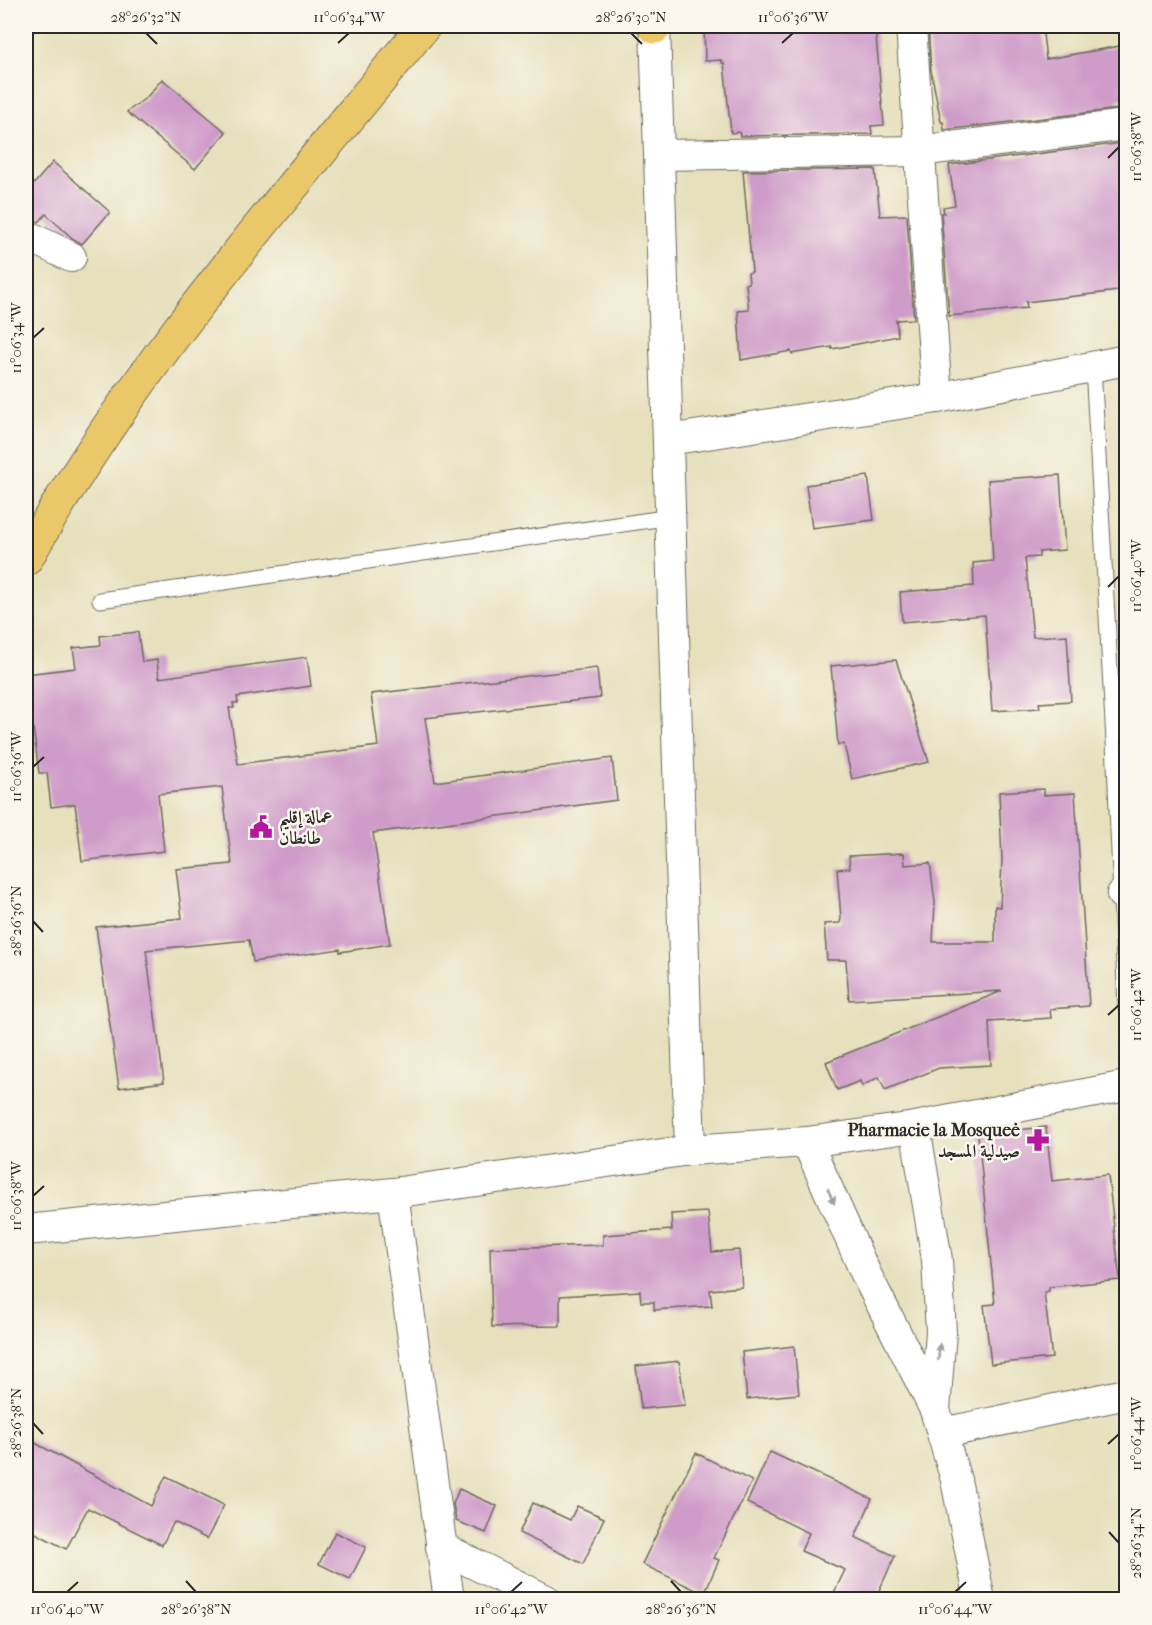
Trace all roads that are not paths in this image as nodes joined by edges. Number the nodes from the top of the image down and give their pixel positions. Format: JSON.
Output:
{"nodes":[{"id":1,"x":424,"y":26,"type":"edge"},
{"id":2,"x":654,"y":26,"type":"edge"},
{"id":3,"x":910,"y":26,"type":"edge"},
{"id":4,"x":1126,"y":125,"type":"edge"},
{"id":5,"x":919,"y":150,"type":"junction"},
{"id":6,"x":658,"y":154,"type":"junction"},
{"id":7,"x":26,"y":235,"type":"edge"},
{"id":8,"x":71,"y":257,"type":"dead end"},
{"id":9,"x":1126,"y":360,"type":"edge"},
{"id":10,"x":1093,"y":366,"type":"junction"},
{"id":11,"x":937,"y":398,"type":"junction"},
{"id":12,"x":669,"y":440,"type":"junction"},
{"id":13,"x":671,"y":517,"type":"junction"},
{"id":14,"x":26,"y":559,"type":"edge"},
{"id":15,"x":100,"y":600,"type":"dead end"},
{"id":16,"x":1120,"y":740,"type":"edge"},
{"id":17,"x":1124,"y":894,"type":"edge"},
{"id":18,"x":1126,"y":1007,"type":"edge"},
{"id":19,"x":1126,"y":1086,"type":"edge"},
{"id":20,"x":915,"y":1127,"type":"junction"},
{"id":21,"x":807,"y":1142,"type":"junction"},
{"id":22,"x":690,"y":1150,"type":"junction"},
{"id":23,"x":393,"y":1193,"type":"junction"},
{"id":24,"x":26,"y":1230,"type":"edge"},
{"id":25,"x":1126,"y":1394,"type":"edge"},
{"id":26,"x":939,"y":1422,"type":"junction"},
{"id":27,"x":441,"y":1547,"type":"junction"},
{"id":28,"x":449,"y":1599,"type":"edge"},
{"id":29,"x":546,"y":1599,"type":"edge"},
{"id":30,"x":980,"y":1599,"type":"edge"}],
"edges":[{"from":1,"to":14,"type":"main road"},
{"from":2,"to":6,"type":"street"},
{"from":3,"to":5,"type":"street"},
{"from":4,"to":5,"type":"street"},
{"from":5,"to":6,"type":"street"},
{"from":5,"to":11,"type":"street"},
{"from":6,"to":12,"type":"street"},
{"from":7,"to":8,"type":"street"},
{"from":9,"to":10,"type":"street"},
{"from":10,"to":11,"type":"street"},
{"from":10,"to":16,"type":"lane"},
{"from":11,"to":12,"type":"street"},
{"from":12,"to":13,"type":"street"},
{"from":13,"to":15,"type":"lane"},
{"from":13,"to":22,"type":"street"},
{"from":16,"to":17,"type":"lane"},
{"from":17,"to":18,"type":"lane"},
{"from":19,"to":20,"type":"street"},
{"from":20,"to":21,"type":"street"},
{"from":26,"to":20,"type":"street","one_way":true},
{"from":21,"to":22,"type":"street"},
{"from":21,"to":26,"type":"street","one_way":true},
{"from":22,"to":23,"type":"street"},
{"from":23,"to":24,"type":"street"},
{"from":23,"to":27,"type":"street"},
{"from":25,"to":26,"type":"street"},
{"from":26,"to":30,"type":"street"},
{"from":27,"to":28,"type":"street"},
{"from":27,"to":29,"type":"street"}]}
